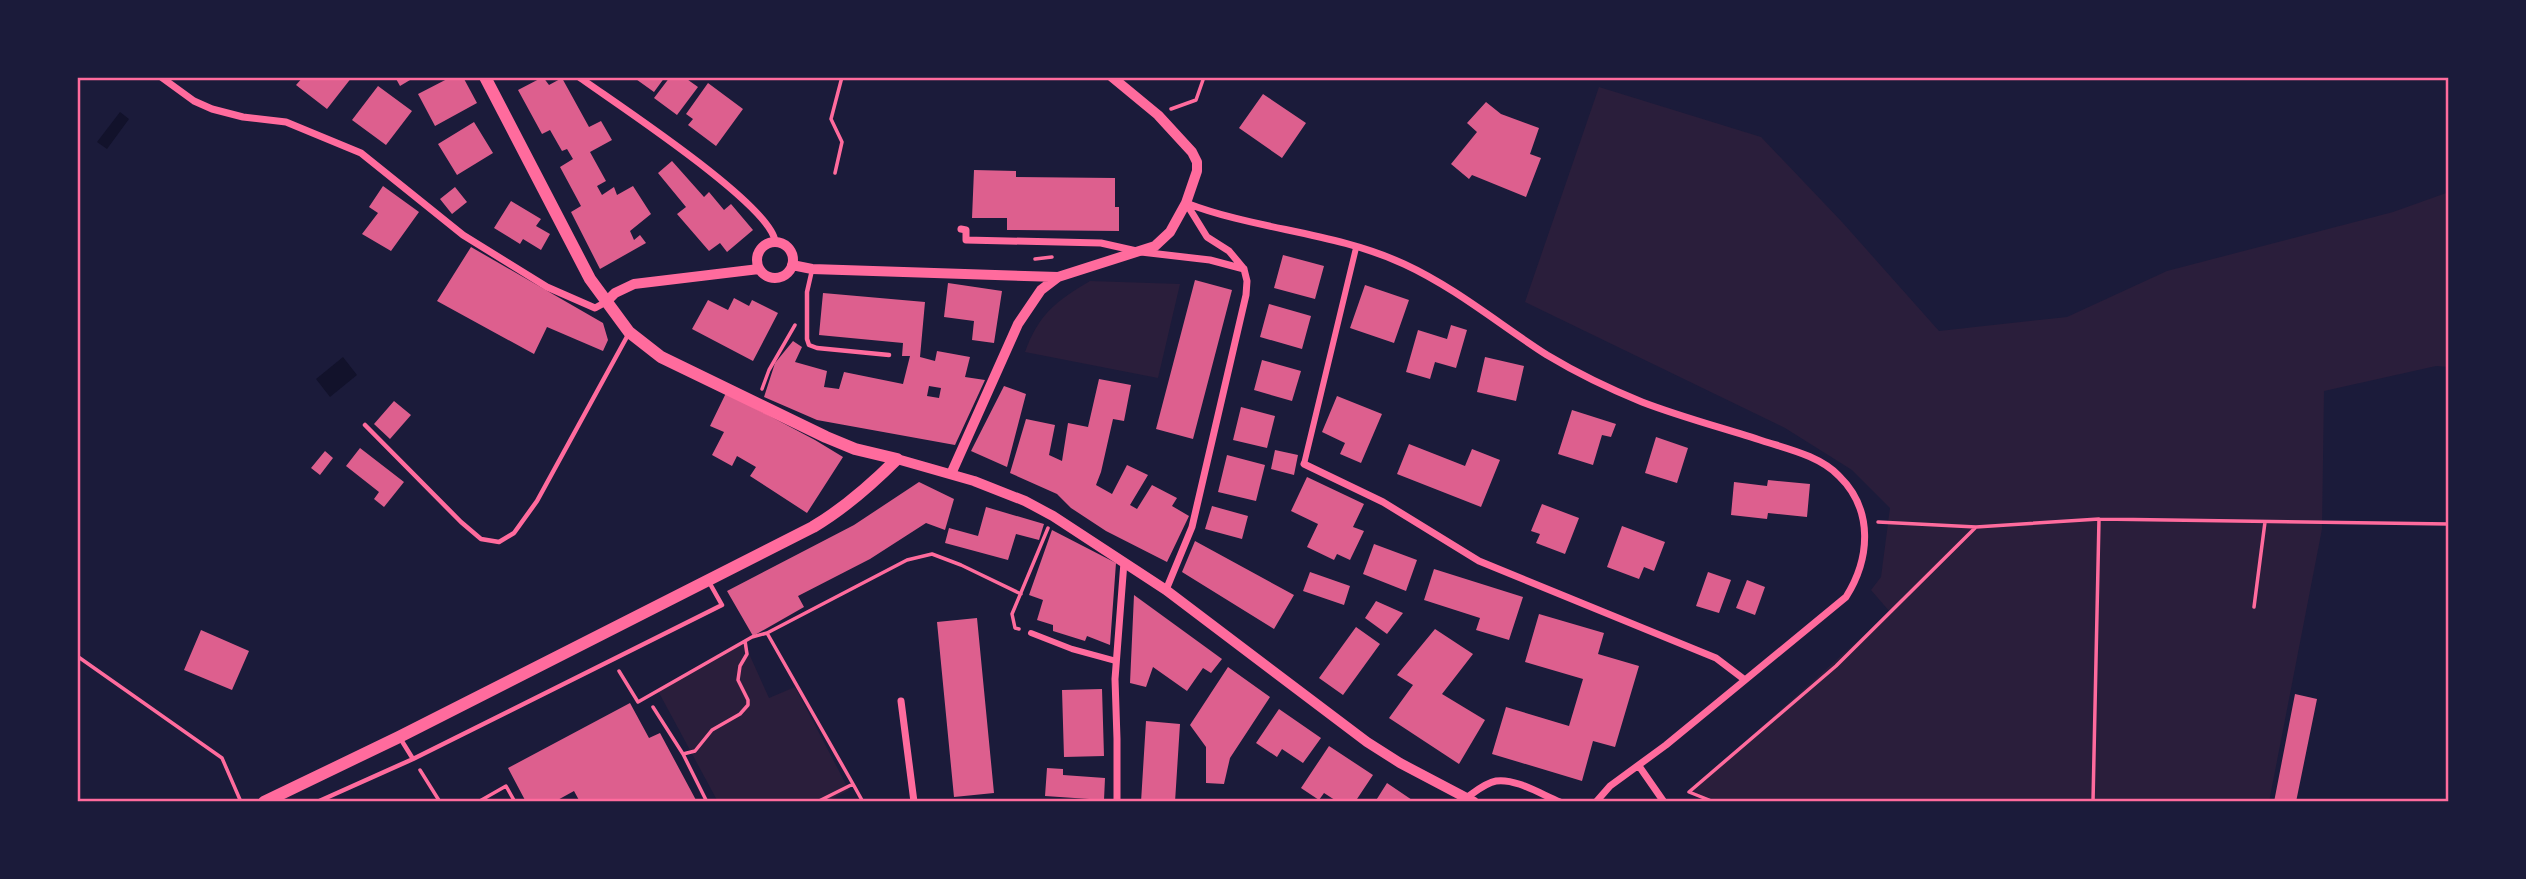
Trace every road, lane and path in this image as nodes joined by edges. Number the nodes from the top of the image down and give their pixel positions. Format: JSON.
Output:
{"nodes":[{"id":1,"x":161,"y":77,"type":"edge"},
{"id":2,"x":485,"y":77,"type":"edge"},
{"id":3,"x":579,"y":77,"type":"edge"},
{"id":4,"x":842,"y":77,"type":"edge"},
{"id":5,"x":1112,"y":77,"type":"edge"},
{"id":6,"x":1204,"y":77,"type":"edge"},
{"id":7,"x":1158,"y":114,"type":"junction"},
{"id":8,"x":835,"y":173,"type":"dead end"},
{"id":9,"x":1186,"y":203,"type":"junction"},
{"id":10,"x":961,"y":229,"type":"dead end"},
{"id":11,"x":775,"y":241,"type":"junction"},
{"id":12,"x":1356,"y":247,"type":"junction"},
{"id":13,"x":1141,"y":252,"type":"junction"},
{"id":14,"x":792,"y":265,"type":"junction"},
{"id":15,"x":758,"y":268,"type":"junction"},
{"id":16,"x":812,"y":269,"type":"junction"},
{"id":17,"x":1244,"y":269,"type":"junction"},
{"id":18,"x":1058,"y":277,"type":"junction"},
{"id":19,"x":606,"y":302,"type":"junction"},
{"id":20,"x":795,"y":325,"type":"dead end"},
{"id":21,"x":629,"y":332,"type":"junction"},
{"id":22,"x":889,"y":355,"type":"dead end"},
{"id":23,"x":757,"y":403,"type":"junction"},
{"id":24,"x":365,"y":425,"type":"dead end"},
{"id":25,"x":897,"y":460,"type":"junction"},
{"id":26,"x":1304,"y":464,"type":"joint"},
{"id":27,"x":951,"y":474,"type":"junction"},
{"id":28,"x":2099,"y":519,"type":"junction"},
{"id":29,"x":1864,"y":522,"type":"junction"},
{"id":30,"x":2265,"y":522,"type":"dead end"},
{"id":31,"x":1050,"y":524,"type":"dead end"},
{"id":32,"x":2449,"y":524,"type":"edge"},
{"id":33,"x":1976,"y":527,"type":"junction"},
{"id":34,"x":1124,"y":562,"type":"junction"},
{"id":35,"x":708,"y":580,"type":"junction"},
{"id":36,"x":1166,"y":590,"type":"junction"},
{"id":37,"x":1021,"y":594,"type":"junction"},
{"id":38,"x":2254,"y":607,"type":"dead end"},
{"id":39,"x":767,"y":633,"type":"junction"},
{"id":40,"x":1031,"y":634,"type":"joint"},
{"id":41,"x":745,"y":641,"type":"dead end"},
{"id":42,"x":77,"y":656,"type":"edge"},
{"id":43,"x":613,"y":660,"type":"junction"},
{"id":44,"x":1116,"y":661,"type":"junction"},
{"id":45,"x":1745,"y":680,"type":"junction"},
{"id":46,"x":901,"y":701,"type":"dead end"},
{"id":47,"x":653,"y":707,"type":"dead end"},
{"id":48,"x":399,"y":737,"type":"junction"},
{"id":49,"x":683,"y":754,"type":"junction"},
{"id":50,"x":413,"y":759,"type":"junction"},
{"id":51,"x":1639,"y":766,"type":"junction"},
{"id":52,"x":853,"y":784,"type":"junction"},
{"id":53,"x":1470,"y":800,"type":"edge"},
{"id":54,"x":241,"y":802,"type":"edge"},
{"id":55,"x":264,"y":802,"type":"edge"},
{"id":56,"x":317,"y":802,"type":"edge"},
{"id":57,"x":440,"y":802,"type":"edge"},
{"id":58,"x":478,"y":802,"type":"edge"},
{"id":59,"x":515,"y":802,"type":"edge"},
{"id":60,"x":707,"y":802,"type":"edge"},
{"id":61,"x":817,"y":802,"type":"edge"},
{"id":62,"x":863,"y":802,"type":"edge"},
{"id":63,"x":914,"y":802,"type":"edge"},
{"id":64,"x":1117,"y":802,"type":"edge"},
{"id":65,"x":1560,"y":802,"type":"edge"},
{"id":66,"x":1596,"y":802,"type":"edge"},
{"id":67,"x":1664,"y":802,"type":"edge"},
{"id":68,"x":1714,"y":802,"type":"edge"},
{"id":69,"x":2093,"y":802,"type":"edge"}],
"edges":[{"from":1,"to":19,"type":"street"},
{"from":2,"to":19,"type":"main road"},
{"from":3,"to":11,"type":"street"},
{"from":4,"to":8,"type":"path"},
{"from":5,"to":7,"type":"street"},
{"from":6,"to":7,"type":"path"},
{"from":7,"to":9,"type":"street"},
{"from":9,"to":12,"type":"street"},
{"from":9,"to":13,"type":"street"},
{"from":9,"to":17,"type":"street"},
{"from":10,"to":13,"type":"street"},
{"from":11,"to":14,"type":"street"},
{"from":11,"to":15,"type":"street"},
{"from":12,"to":26,"type":"street"},
{"from":12,"to":29,"type":"street"},
{"from":13,"to":17,"type":"street"},
{"from":13,"to":18,"type":"street"},
{"from":14,"to":15,"type":"street"},
{"from":14,"to":16,"type":"street"},
{"from":15,"to":19,"type":"street"},
{"from":16,"to":18,"type":"street"},
{"from":16,"to":22,"type":"lane"},
{"from":17,"to":36,"type":"street"},
{"from":18,"to":27,"type":"street"},
{"from":19,"to":21,"type":"main road"},
{"from":20,"to":23,"type":"path"},
{"from":21,"to":23,"type":"main road"},
{"from":21,"to":24,"type":"lane"},
{"from":23,"to":25,"type":"main road"},
{"from":25,"to":27,"type":"street"},
{"from":25,"to":35,"type":"main road"},
{"from":26,"to":45,"type":"street"},
{"from":27,"to":34,"type":"street"},
{"from":28,"to":32,"type":"path"},
{"from":28,"to":33,"type":"path"},
{"from":28,"to":69,"type":"path"},
{"from":29,"to":33,"type":"path"},
{"from":29,"to":45,"type":"street"},
{"from":30,"to":38,"type":"path"},
{"from":31,"to":37,"type":"path"},
{"from":33,"to":68,"type":"path"},
{"from":34,"to":36,"type":"street"},
{"from":34,"to":44,"type":"street"},
{"from":35,"to":43,"type":"lane"},
{"from":35,"to":48,"type":"main road"},
{"from":36,"to":53,"type":"street"},
{"from":37,"to":39,"type":"path"},
{"from":37,"to":40,"type":"path"},
{"from":39,"to":43,"type":"path"},
{"from":39,"to":52,"type":"path"},
{"from":40,"to":44,"type":"street"},
{"from":41,"to":49,"type":"path"},
{"from":42,"to":54,"type":"path"},
{"from":43,"to":50,"type":"lane"},
{"from":44,"to":64,"type":"street"},
{"from":45,"to":51,"type":"street"},
{"from":46,"to":63,"type":"street"},
{"from":47,"to":49,"type":"path"},
{"from":48,"to":50,"type":"lane"},
{"from":48,"to":55,"type":"main road"},
{"from":49,"to":60,"type":"path"},
{"from":50,"to":56,"type":"lane"},
{"from":50,"to":57,"type":"path"},
{"from":51,"to":66,"type":"street"},
{"from":51,"to":67,"type":"street"},
{"from":52,"to":61,"type":"path"},
{"from":52,"to":62,"type":"path"},
{"from":53,"to":65,"type":"street"},
{"from":58,"to":59,"type":"path"}]}
